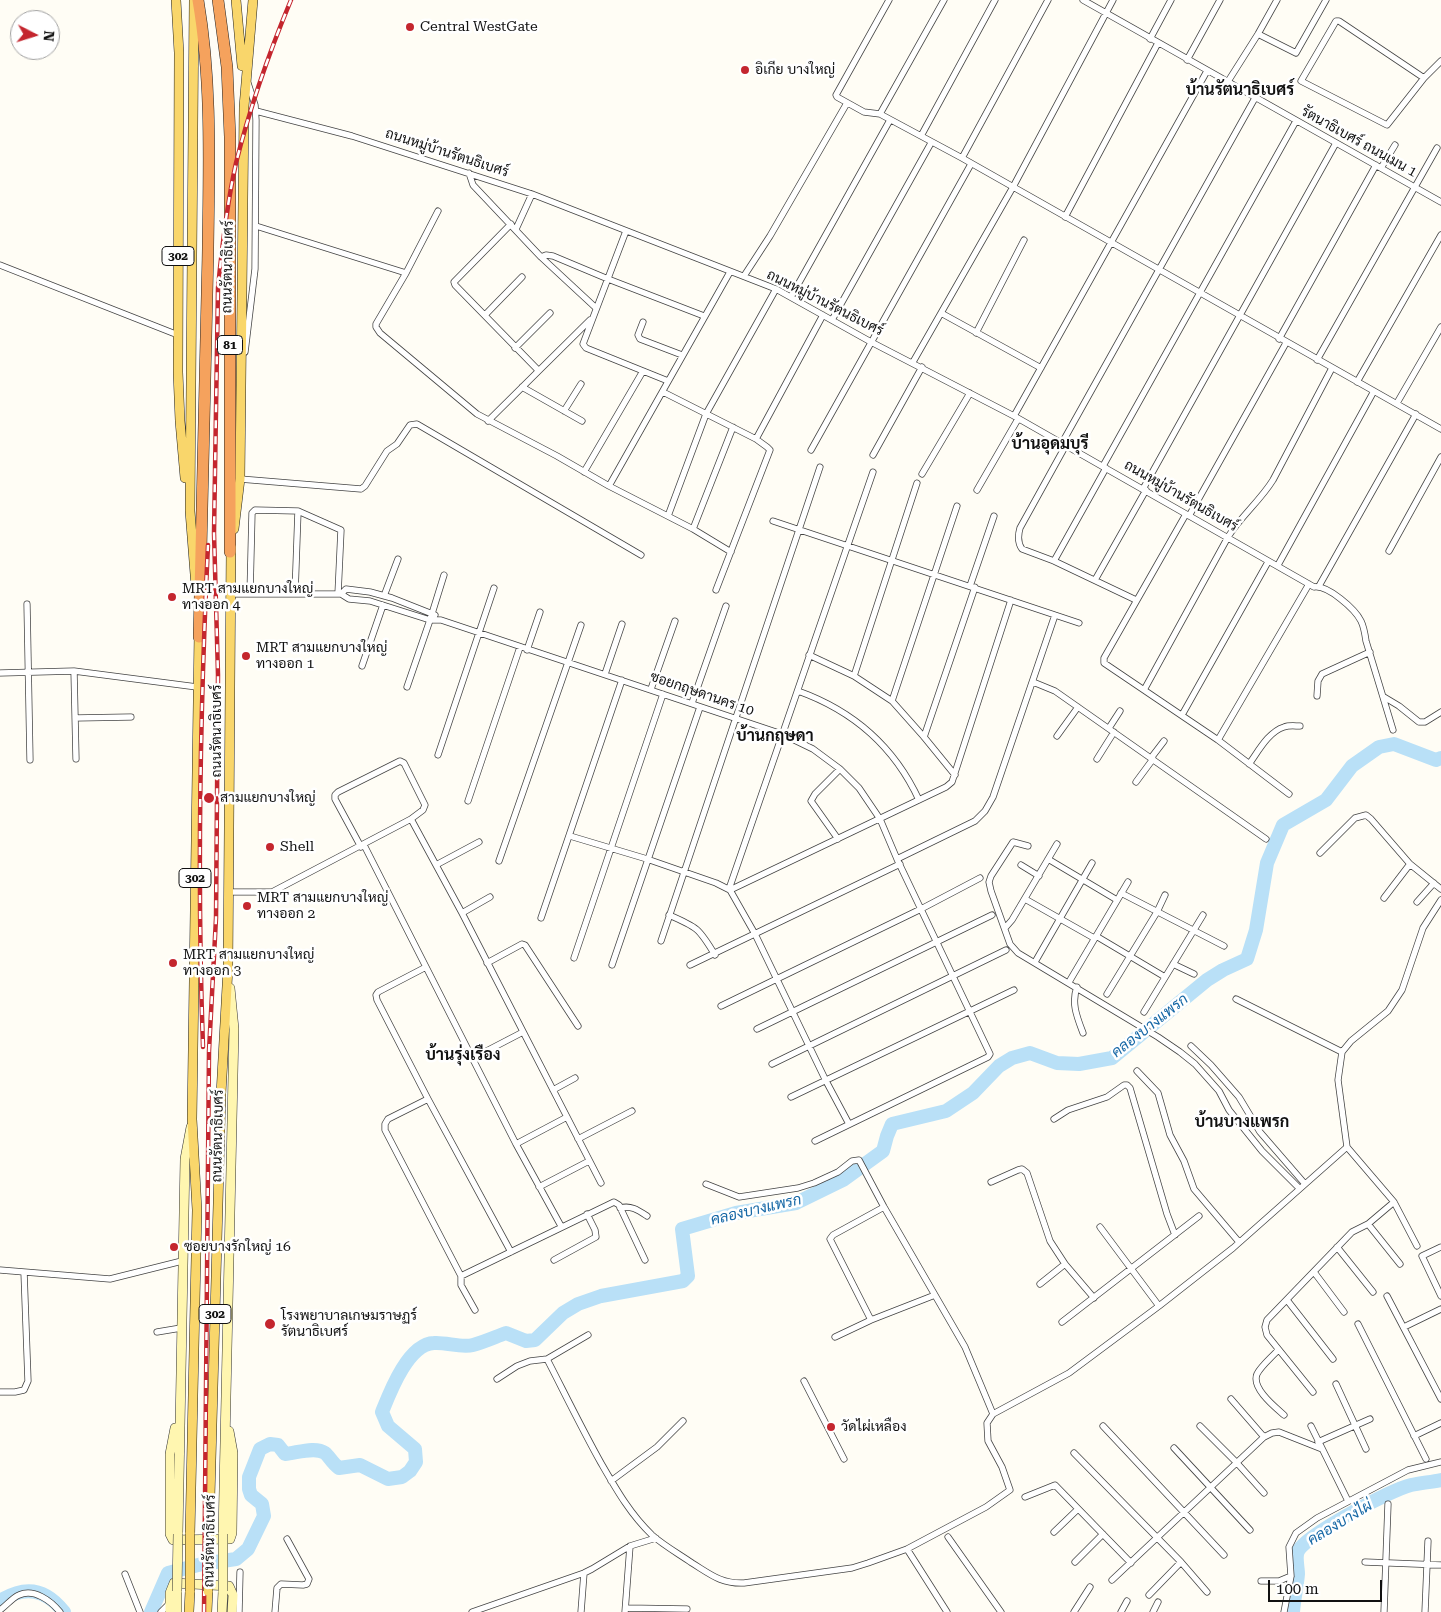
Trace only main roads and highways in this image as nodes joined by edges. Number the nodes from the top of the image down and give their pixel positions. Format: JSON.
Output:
{"nodes":[{"id":1,"x":176,"y":0,"type":"edge"},
{"id":2,"x":194,"y":0,"type":"edge"},
{"id":3,"x":198,"y":0,"type":"edge"},
{"id":4,"x":218,"y":0,"type":"edge"},
{"id":5,"x":236,"y":0,"type":"edge"},
{"id":6,"x":253,"y":0,"type":"edge"},
{"id":7,"x":244,"y":91,"type":"junction"},
{"id":8,"x":190,"y":510,"type":"junction"},
{"id":9,"x":230,"y":552,"type":"junction"},
{"id":10,"x":199,"y":637,"type":"junction"},
{"id":11,"x":228,"y":968,"type":"junction"},
{"id":12,"x":192,"y":1120,"type":"junction"},
{"id":13,"x":179,"y":1405,"type":"junction"},
{"id":14,"x":225,"y":1406,"type":"junction"},
{"id":15,"x":170,"y":1607,"type":"edge"},
{"id":16,"x":177,"y":1612,"type":"edge"},
{"id":17,"x":190,"y":1612,"type":"edge"},
{"id":18,"x":208,"y":1612,"type":"edge"},
{"id":19,"x":222,"y":1612,"type":"edge"},
{"id":20,"x":232,"y":1612,"type":"edge"}],
"edges":[{"from":1,"to":8,"type":"main road","number":"302"},
{"from":2,"to":8,"type":"main road"},
{"from":3,"to":10,"type":"highway","number":"81"},
{"from":4,"to":9,"type":"highway","number":"81"},
{"from":5,"to":7,"type":"main road","number":"302"},
{"from":6,"to":7,"type":"main road"},
{"from":7,"to":9,"type":"main road","name":"ถนนรัตนาธิเบศร์","number":"302"},
{"from":8,"to":10,"type":"main road","name":"ถนนรัตนาธิเบศร์","number":"302"},
{"from":9,"to":11,"type":"main road","name":"ถนนรัตนาธิเบศร์","number":"302"},
{"from":10,"to":12,"type":"main road","name":"ถนนรัตนาธิเบศร์","number":"302"},
{"from":11,"to":14,"type":"main road","name":"ถนนรัตนาธิเบศร์","number":"302"},
{"from":11,"to":18,"type":"main road","name":"ถนนรัตนาธิเบศร์","number":"302","bridge":true},
{"from":12,"to":13,"type":"main road","name":"ถนนรัตนาธิเบศร์","number":"302"},
{"from":12,"to":17,"type":"main road","name":"ถนนรัตนาธิเบศร์","number":"302","bridge":true},
{"from":13,"to":14,"type":"main road"},
{"from":13,"to":16,"type":"main road","name":"ถนนรัตนาธิเบศร์","number":"302","bridge":true},
{"from":14,"to":19,"type":"main road","name":"ถนนรัตนาธิเบศร์","number":"302","bridge":true},
{"from":15,"to":20,"type":"main road"}]}
